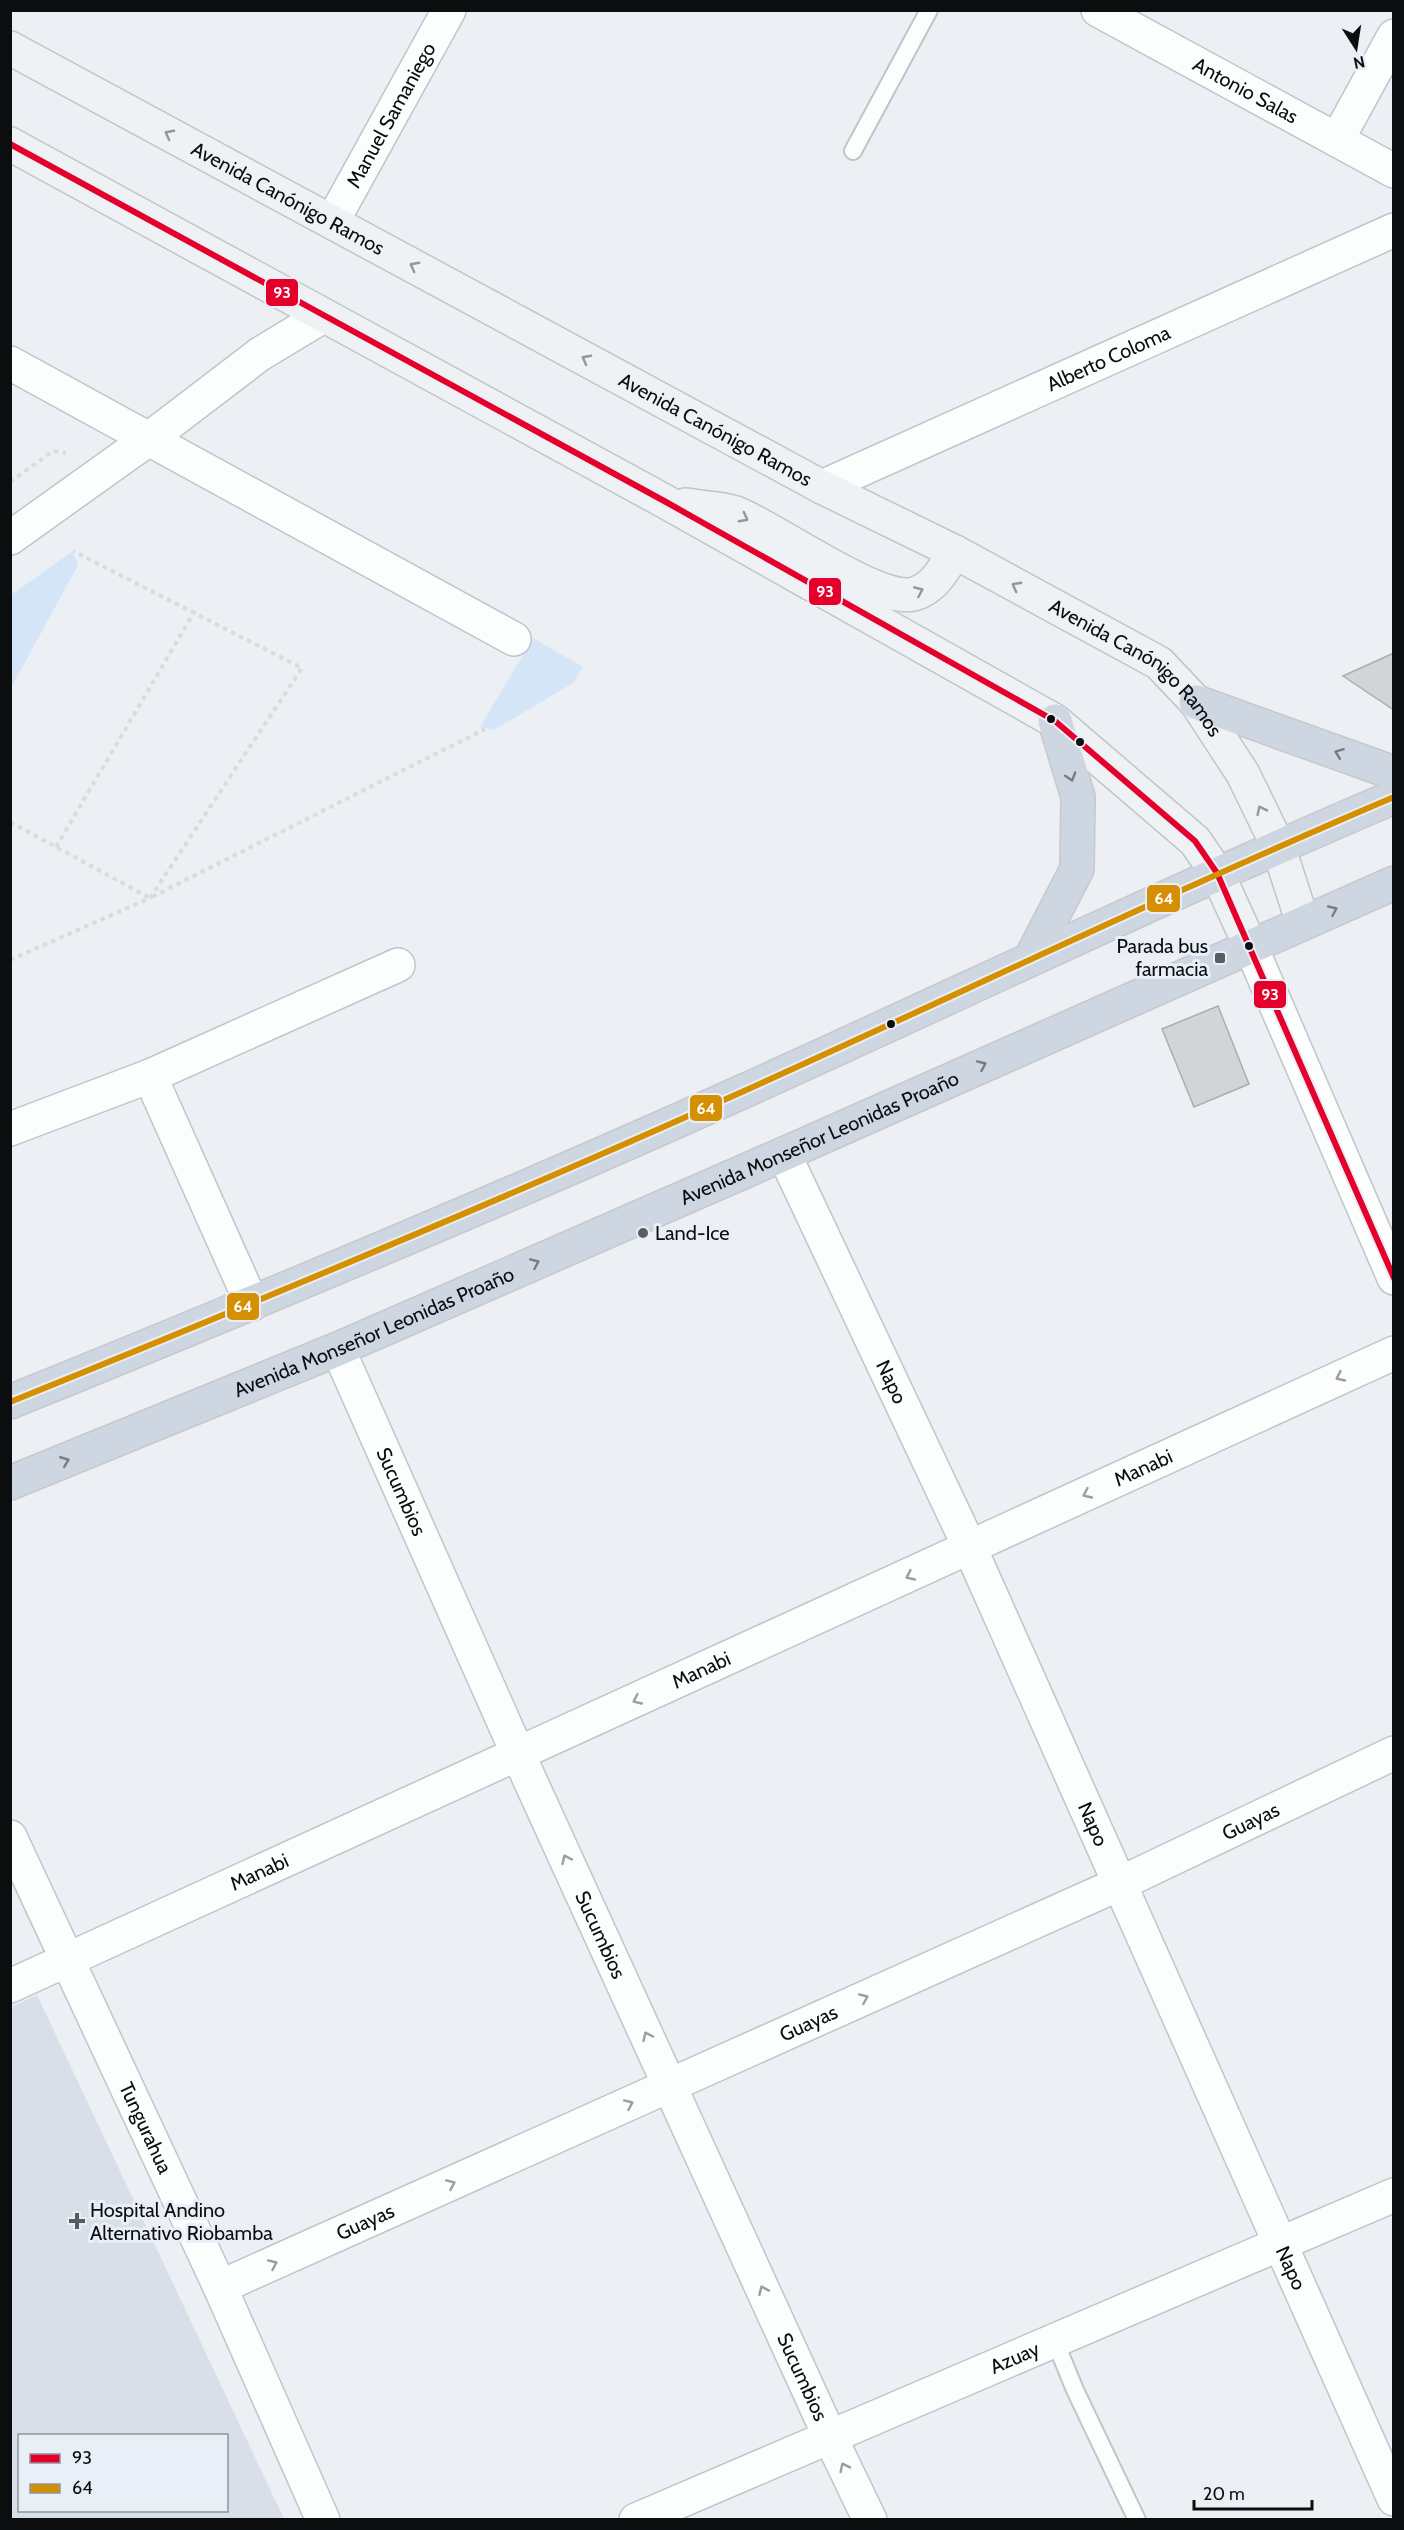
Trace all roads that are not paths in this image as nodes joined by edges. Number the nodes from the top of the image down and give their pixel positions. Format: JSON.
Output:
{"nodes":[{"id":1,"x":449,"y":10,"type":"edge"},
{"id":2,"x":929,"y":10,"type":"edge"},
{"id":3,"x":1098,"y":10,"type":"edge"},
{"id":4,"x":1394,"y":36,"type":"edge"},
{"id":5,"x":10,"y":48,"type":"edge"},
{"id":6,"x":1337,"y":140,"type":"junction"},
{"id":7,"x":10,"y":144,"type":"edge"},
{"id":8,"x":853,"y":151,"type":"dead end"},
{"id":9,"x":1394,"y":171,"type":"edge"},
{"id":10,"x":332,"y":222,"type":"junction"},
{"id":11,"x":1394,"y":230,"type":"edge"},
{"id":12,"x":323,"y":316,"type":"junction"},
{"id":13,"x":10,"y":363,"type":"edge"},
{"id":14,"x":150,"y":438,"type":"junction"},
{"id":15,"x":822,"y":487,"type":"junction"},
{"id":16,"x":666,"y":502,"type":"junction"},
{"id":17,"x":10,"y":538,"type":"edge"},
{"id":18,"x":955,"y":552,"type":"junction"},
{"id":19,"x":514,"y":639,"type":"dead end"},
{"id":20,"x":1196,"y":702,"type":"junction"},
{"id":21,"x":1055,"y":721,"type":"junction"},
{"id":22,"x":1394,"y":774,"type":"edge"},
{"id":23,"x":1394,"y":797,"type":"edge"},
{"id":24,"x":1278,"y":846,"type":"junction"},
{"id":25,"x":1217,"y":873,"type":"junction"},
{"id":26,"x":1394,"y":883,"type":"edge"},
{"id":27,"x":1303,"y":923,"type":"junction"},
{"id":28,"x":1250,"y":945,"type":"junction"},
{"id":29,"x":1032,"y":958,"type":"junction"},
{"id":30,"x":398,"y":965,"type":"dead end"},
{"id":31,"x":150,"y":1076,"type":"junction"},
{"id":32,"x":10,"y":1129,"type":"edge"},
{"id":33,"x":784,"y":1154,"type":"junction"},
{"id":34,"x":1394,"y":1278,"type":"edge"},
{"id":35,"x":252,"y":1304,"type":"junction"},
{"id":36,"x":338,"y":1348,"type":"junction"},
{"id":37,"x":1394,"y":1353,"type":"edge"},
{"id":38,"x":10,"y":1402,"type":"edge"},
{"id":39,"x":10,"y":1483,"type":"edge"},
{"id":40,"x":970,"y":1548,"type":"junction"},
{"id":41,"x":1394,"y":1753,"type":"edge"},
{"id":42,"x":518,"y":1754,"type":"junction"},
{"id":43,"x":10,"y":1837,"type":"edge"},
{"id":44,"x":1120,"y":1883,"type":"junction"},
{"id":45,"x":67,"y":1961,"type":"junction"},
{"id":46,"x":10,"y":1986,"type":"edge"},
{"id":47,"x":670,"y":2085,"type":"junction"},
{"id":48,"x":1394,"y":2195,"type":"edge"},
{"id":49,"x":1279,"y":2246,"type":"junction"},
{"id":50,"x":220,"y":2288,"type":"junction"},
{"id":51,"x":1055,"y":2341,"type":"junction"},
{"id":52,"x":830,"y":2437,"type":"junction"},
{"id":53,"x":1394,"y":2499,"type":"edge"},
{"id":54,"x":323,"y":2520,"type":"edge"},
{"id":55,"x":636,"y":2520,"type":"edge"},
{"id":56,"x":870,"y":2520,"type":"edge"},
{"id":57,"x":1137,"y":2520,"type":"edge"}],
"edges":[{"from":1,"to":10,"type":"street","name":"Manuel Samaniego"},
{"from":2,"to":8,"type":"lane"},
{"from":3,"to":6,"type":"street","name":"Antonio Salas"},
{"from":4,"to":6,"type":"street"},
{"from":10,"to":5,"type":"main road","name":"Avenida Canónigo Ramos","one_way":true},
{"from":6,"to":9,"type":"street","name":"Antonio Salas"},
{"from":7,"to":12,"type":"main road"},
{"from":15,"to":10,"type":"main road","name":"Avenida Canónigo Ramos","one_way":true},
{"from":11,"to":15,"type":"street","name":"Alberto Coloma"},
{"from":12,"to":14,"type":"street"},
{"from":12,"to":16,"type":"main road"},
{"from":13,"to":14,"type":"street"},
{"from":14,"to":17,"type":"street"},
{"from":14,"to":19,"type":"street"},
{"from":15,"to":18,"type":"main road","name":"Avenida Canónigo Ramos"},
{"from":16,"to":18,"type":"main road","one_way":true},
{"from":16,"to":21,"type":"main road"},
{"from":20,"to":18,"type":"main road","name":"Avenida Canónigo Ramos","one_way":true},
{"from":22,"to":20,"type":"highway","one_way":true},
{"from":24,"to":20,"type":"main road","name":"Avenida Canónigo Ramos","one_way":true},
{"from":21,"to":25,"type":"main road"},
{"from":21,"to":29,"type":"highway","one_way":true},
{"from":23,"to":24,"type":"highway"},
{"from":24,"to":25,"type":"highway"},
{"from":24,"to":27,"type":"main road","name":"Avenida Canónigo Ramos"},
{"from":25,"to":28,"type":"main road"},
{"from":25,"to":29,"type":"highway"},
{"from":27,"to":26,"type":"highway","name":"Avenida Monseñor Leonidas Proaño","one_way":true},
{"from":27,"to":28,"type":"highway","name":"Avenida Monseñor Leonidas Proaño"},
{"from":33,"to":28,"type":"highway","name":"Avenida Monseñor Leonidas Proaño","one_way":true},
{"from":28,"to":34,"type":"street"},
{"from":29,"to":35,"type":"highway"},
{"from":30,"to":31,"type":"street"},
{"from":31,"to":32,"type":"street"},
{"from":31,"to":35,"type":"street"},
{"from":36,"to":33,"type":"highway","name":"Avenida Monseñor Leonidas Proaño","one_way":true},
{"from":33,"to":40,"type":"street","name":"Napo"},
{"from":35,"to":38,"type":"highway"},
{"from":39,"to":36,"type":"highway","name":"Avenida Monseñor Leonidas Proaño","one_way":true},
{"from":36,"to":42,"type":"street","name":"Sucumbios"},
{"from":37,"to":40,"type":"street","name":"Manabi","one_way":true},
{"from":40,"to":42,"type":"street","name":"Manabi","one_way":true},
{"from":40,"to":44,"type":"street","name":"Napo"},
{"from":41,"to":44,"type":"street","name":"Guayas"},
{"from":42,"to":45,"type":"street","name":"Manabi"},
{"from":47,"to":42,"type":"street","name":"Sucumbios","one_way":true},
{"from":43,"to":45,"type":"street","name":"Tungurahua"},
{"from":47,"to":44,"type":"street","name":"Guayas","one_way":true},
{"from":44,"to":49,"type":"street","name":"Napo"},
{"from":45,"to":46,"type":"street","name":"Manabi"},
{"from":45,"to":50,"type":"street","name":"Tungurahua"},
{"from":50,"to":47,"type":"street","name":"Guayas","one_way":true},
{"from":52,"to":47,"type":"street","name":"Sucumbios","one_way":true},
{"from":48,"to":49,"type":"street","name":"Azuay"},
{"from":49,"to":51,"type":"street","name":"Azuay"},
{"from":49,"to":53,"type":"street","name":"Napo"},
{"from":50,"to":54,"type":"street","name":"Tungurahua"},
{"from":51,"to":52,"type":"street","name":"Azuay"},
{"from":51,"to":57,"type":"lane"},
{"from":52,"to":55,"type":"street","name":"Azuay"},
{"from":56,"to":52,"type":"street","name":"Sucumbios","one_way":true}]}
